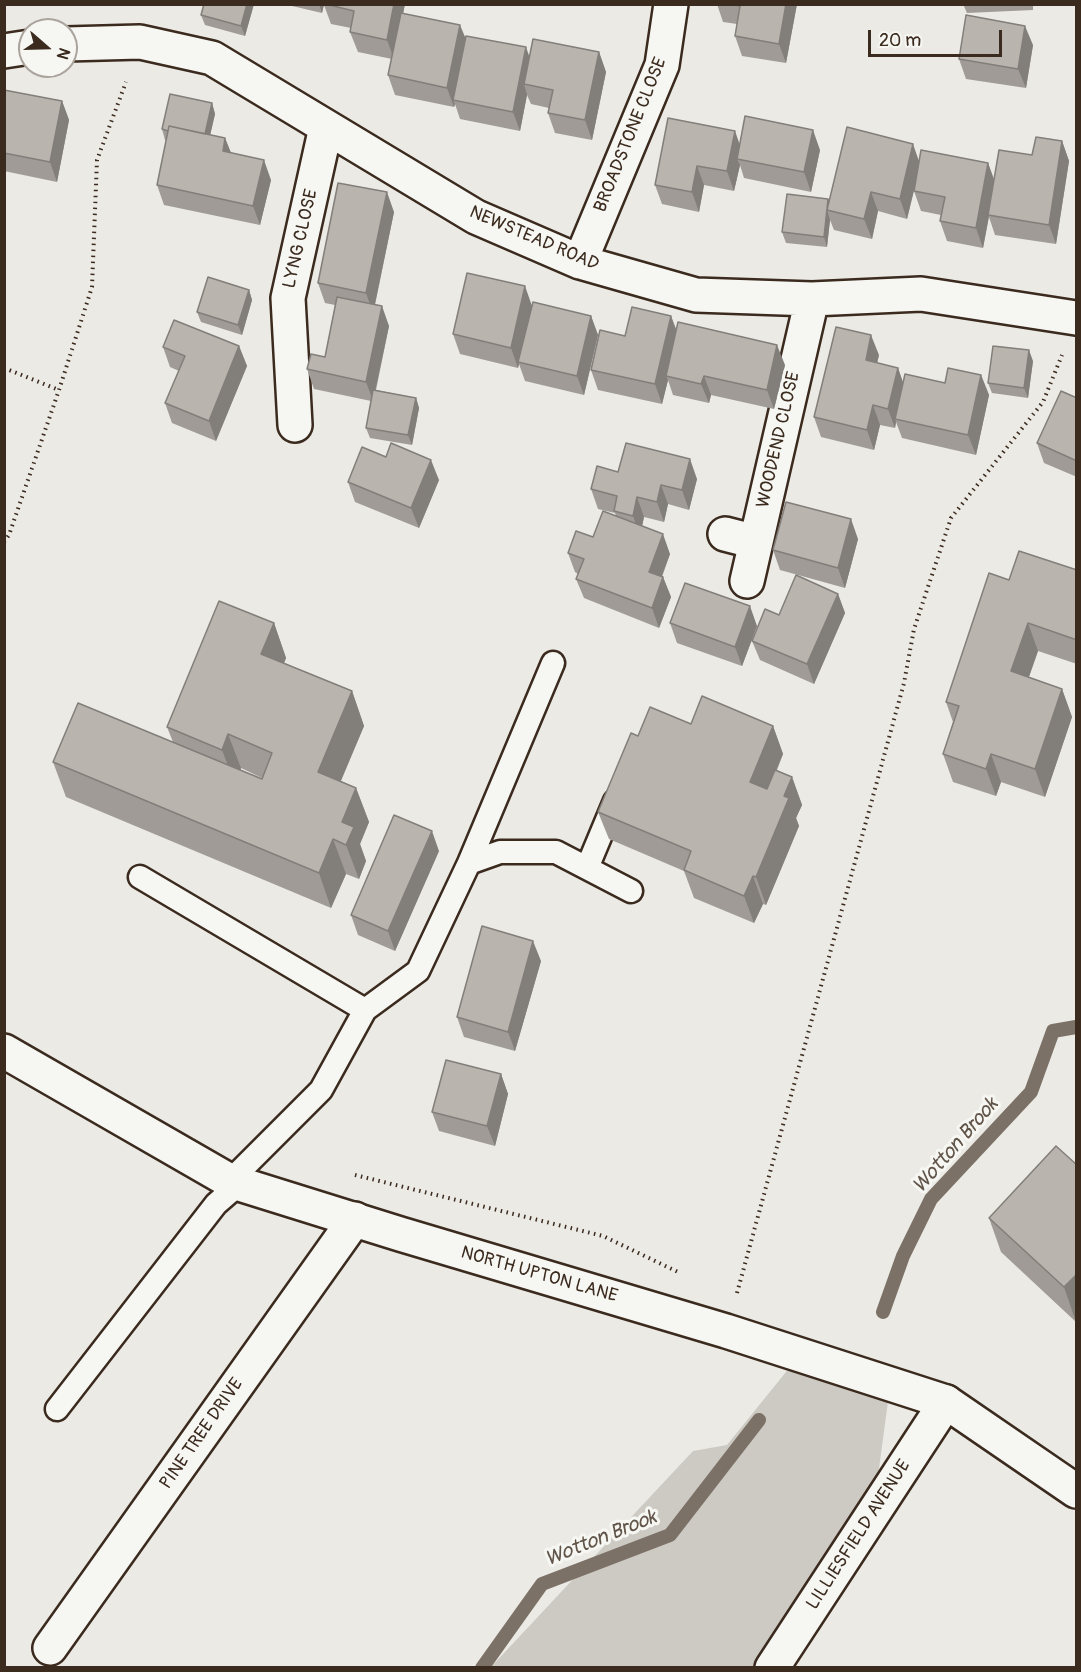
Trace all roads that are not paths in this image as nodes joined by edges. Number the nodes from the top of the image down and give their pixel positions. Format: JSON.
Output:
{"nodes":[{"id":1,"x":672,"y":4,"type":"edge"},
{"id":2,"x":78,"y":44,"type":"edge"},
{"id":3,"x":326,"y":127,"type":"junction"},
{"id":4,"x":580,"y":262,"type":"junction"},
{"id":5,"x":812,"y":299,"type":"junction"},
{"id":6,"x":1077,"y":318,"type":"edge"},
{"id":7,"x":295,"y":425,"type":"dead end"},
{"id":8,"x":747,"y":581,"type":"dead end"},
{"id":9,"x":553,"y":663,"type":"dead end"},
{"id":10,"x":624,"y":780,"type":"edge"},
{"id":11,"x":469,"y":863,"type":"junction"},
{"id":12,"x":587,"y":868,"type":"junction"},
{"id":13,"x":140,"y":877,"type":"dead end"},
{"id":14,"x":631,"y":891,"type":"dead end"},
{"id":15,"x":365,"y":1010,"type":"junction"},
{"id":16,"x":4,"y":1051,"type":"edge"},
{"id":17,"x":234,"y":1182,"type":"junction"},
{"id":18,"x":355,"y":1219,"type":"junction"},
{"id":19,"x":946,"y":1402,"type":"junction"},
{"id":20,"x":57,"y":1408,"type":"dead end"},
{"id":21,"x":1077,"y":1491,"type":"edge"},
{"id":22,"x":50,"y":1648,"type":"dead end"},
{"id":23,"x":772,"y":1668,"type":"edge"}],
"edges":[{"from":1,"to":4,"type":"street","name":"BROADSTONE CLOSE"},
{"from":2,"to":3,"type":"street","name":"NEWSTEAD ROAD"},
{"from":3,"to":4,"type":"street","name":"NEWSTEAD ROAD"},
{"from":3,"to":7,"type":"street","name":"LYNG CLOSE"},
{"from":4,"to":5,"type":"street","name":"NEWSTEAD ROAD"},
{"from":5,"to":6,"type":"street","name":"NEWSTEAD ROAD"},
{"from":5,"to":8,"type":"street","name":"WOODEND CLOSE"},
{"from":9,"to":11,"type":"lane"},
{"from":10,"to":12,"type":"lane"},
{"from":11,"to":12,"type":"lane"},
{"from":11,"to":15,"type":"lane"},
{"from":12,"to":14,"type":"lane"},
{"from":13,"to":15,"type":"lane"},
{"from":15,"to":17,"type":"lane"},
{"from":16,"to":17,"type":"street","name":"NORTH UPTON LANE"},
{"from":17,"to":18,"type":"street","name":"NORTH UPTON LANE"},
{"from":17,"to":20,"type":"lane"},
{"from":18,"to":19,"type":"street","name":"NORTH UPTON LANE"},
{"from":18,"to":22,"type":"street","name":"PINE TREE DRIVE"},
{"from":19,"to":21,"type":"street","name":"NORTH UPTON LANE"},
{"from":19,"to":23,"type":"street","name":"LILLIESFIELD AVENUE"}]}
